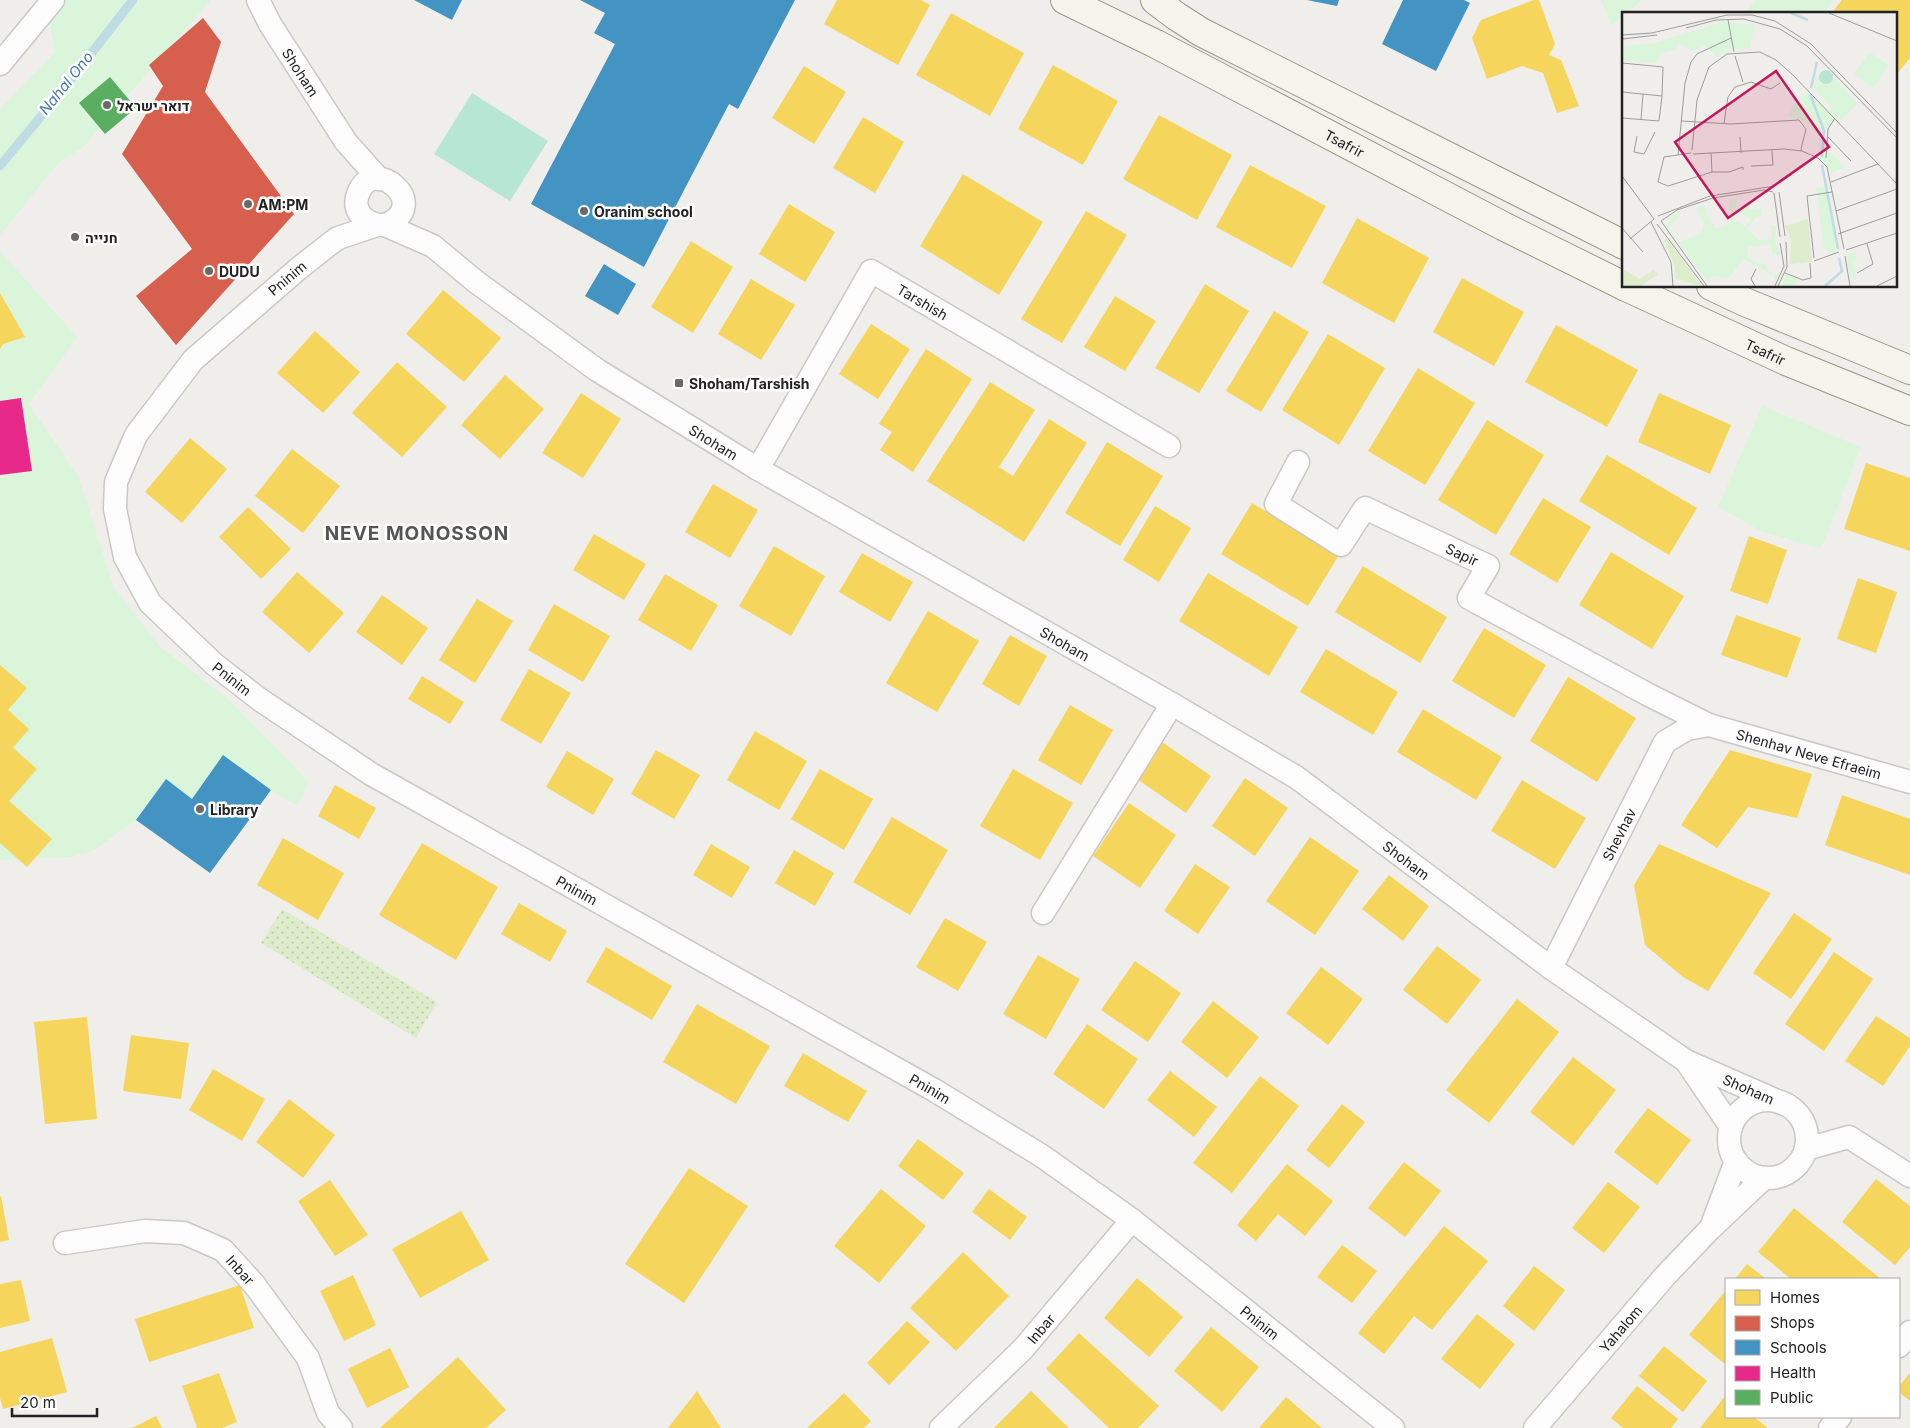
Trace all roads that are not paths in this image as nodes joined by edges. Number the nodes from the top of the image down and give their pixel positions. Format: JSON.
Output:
{"nodes":[{"id":1,"x":53,"y":0,"type":"edge"},
{"id":2,"x":258,"y":0,"type":"edge"},
{"id":3,"x":1065,"y":0,"type":"edge"},
{"id":4,"x":1155,"y":0,"type":"edge"},
{"id":5,"x":0,"y":64,"type":"edge"},
{"id":6,"x":346,"y":142,"type":"junction"},
{"id":7,"x":379,"y":179,"type":"junction"},
{"id":8,"x":357,"y":201,"type":"junction"},
{"id":9,"x":403,"y":203,"type":"junction"},
{"id":10,"x":381,"y":225,"type":"junction"},
{"id":11,"x":338,"y":238,"type":"junction"},
{"id":12,"x":1622,"y":244,"type":"edge"},
{"id":13,"x":433,"y":246,"type":"junction"},
{"id":14,"x":1622,"y":285,"type":"edge"},
{"id":15,"x":1628,"y":288,"type":"edge"},
{"id":16,"x":1715,"y":288,"type":"edge"},
{"id":17,"x":1910,"y":370,"type":"edge"},
{"id":18,"x":1910,"y":411,"type":"edge"},
{"id":19,"x":1169,"y":446,"type":"dead end"},
{"id":20,"x":1298,"y":462,"type":"dead end"},
{"id":21,"x":758,"y":469,"type":"junction"},
{"id":22,"x":1172,"y":704,"type":"junction"},
{"id":23,"x":1709,"y":725,"type":"junction"},
{"id":24,"x":1910,"y":782,"type":"edge"},
{"id":25,"x":1043,"y":913,"type":"dead end"},
{"id":26,"x":1551,"y":968,"type":"junction"},
{"id":27,"x":1686,"y":1061,"type":"junction"},
{"id":28,"x":1784,"y":1104,"type":"junction"},
{"id":29,"x":1731,"y":1127,"type":"junction"},
{"id":30,"x":1806,"y":1149,"type":"junction"},
{"id":31,"x":1736,"y":1161,"type":"junction"},
{"id":32,"x":1910,"y":1176,"type":"edge"},
{"id":33,"x":1764,"y":1178,"type":"junction"},
{"id":34,"x":1132,"y":1220,"type":"junction"},
{"id":35,"x":1710,"y":1230,"type":"junction"},
{"id":36,"x":65,"y":1243,"type":"dead end"},
{"id":37,"x":1910,"y":1332,"type":"edge"},
{"id":38,"x":1900,"y":1345,"type":"edge"},
{"id":39,"x":1839,"y":1418,"type":"edge"},
{"id":40,"x":341,"y":1428,"type":"edge"},
{"id":41,"x":941,"y":1428,"type":"edge"},
{"id":42,"x":1394,"y":1428,"type":"edge"},
{"id":43,"x":1535,"y":1428,"type":"edge"},
{"id":44,"x":1830,"y":1428,"type":"edge"}],
"edges":[{"from":1,"to":5,"type":"street"},
{"from":2,"to":6,"type":"street","name":"Shoham"},
{"from":3,"to":14,"type":"street","name":"Tsafrir"},
{"from":4,"to":12,"type":"street"},
{"from":6,"to":7,"type":"street","name":"Shoham"},
{"from":6,"to":8,"type":"street","name":"Shoham"},
{"from":7,"to":8,"type":"street"},
{"from":7,"to":9,"type":"street"},
{"from":8,"to":10,"type":"street"},
{"from":8,"to":11,"type":"street","name":"Pninim"},
{"from":9,"to":10,"type":"street"},
{"from":9,"to":13,"type":"street","name":"Shoham"},
{"from":10,"to":11,"type":"street","name":"Pninim"},
{"from":10,"to":13,"type":"street","name":"Shoham"},
{"from":11,"to":34,"type":"street","name":"Pninim"},
{"from":13,"to":21,"type":"street","name":"Shoham"},
{"from":15,"to":18,"type":"street","name":"Tsafrir"},
{"from":16,"to":17,"type":"street"},
{"from":19,"to":21,"type":"street","name":"Tarshish"},
{"from":20,"to":23,"type":"street","name":"Sapir"},
{"from":21,"to":22,"type":"street","name":"Shoham"},
{"from":22,"to":25,"type":"street"},
{"from":22,"to":26,"type":"street","name":"Shoham"},
{"from":23,"to":24,"type":"street","name":"Shenhav Neve Efraeim"},
{"from":23,"to":26,"type":"street","name":"Shevhav"},
{"from":26,"to":27,"type":"street","name":"Shoham"},
{"from":27,"to":28,"type":"street","name":"Shoham"},
{"from":27,"to":29,"type":"street","name":"Shoham"},
{"from":28,"to":29,"type":"street"},
{"from":28,"to":30,"type":"street"},
{"from":29,"to":31,"type":"street"},
{"from":30,"to":32,"type":"street"},
{"from":30,"to":33,"type":"street"},
{"from":31,"to":33,"type":"street"},
{"from":31,"to":35,"type":"street","name":"Yahalom"},
{"from":33,"to":35,"type":"street","name":"Yahalom"},
{"from":34,"to":41,"type":"street","name":"Inbar"},
{"from":34,"to":42,"type":"street","name":"Pninim"},
{"from":35,"to":43,"type":"street","name":"Yahalom"},
{"from":36,"to":40,"type":"street","name":"Inbar"},
{"from":37,"to":38,"type":"street"},
{"from":39,"to":44,"type":"street"}]}
